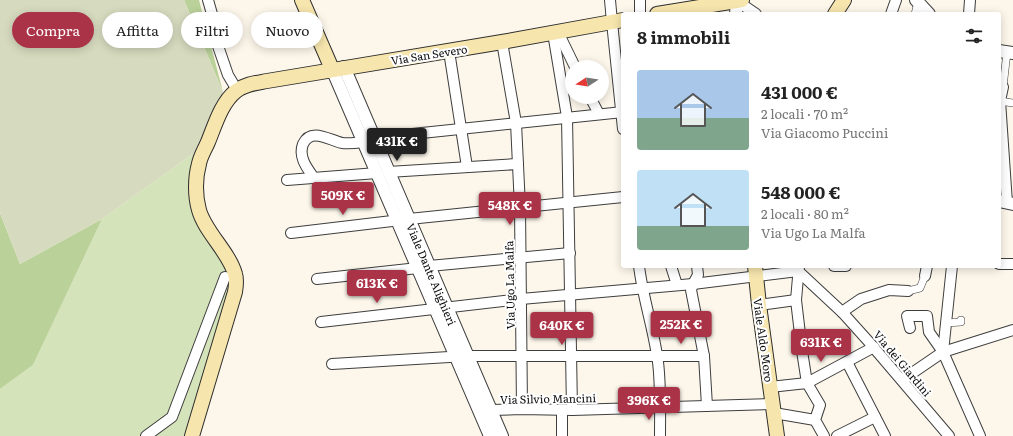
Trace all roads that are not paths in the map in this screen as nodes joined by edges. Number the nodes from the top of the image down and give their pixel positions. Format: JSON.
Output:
{"nodes":[{"id":1,"x":208,"y":0,"type":"edge"},
{"id":2,"x":302,"y":0,"type":"edge"},
{"id":3,"x":610,"y":0,"type":"edge"},
{"id":4,"x":640,"y":0,"type":"edge"},
{"id":5,"x":844,"y":0,"type":"edge"},
{"id":6,"x":896,"y":0,"type":"edge"},
{"id":7,"x":970,"y":0,"type":"edge"},
{"id":8,"x":738,"y":5,"type":"edge"},
{"id":9,"x":716,"y":6,"type":"edge"},
{"id":10,"x":916,"y":6,"type":"edge"},
{"id":11,"x":640,"y":12,"type":"edge"},
{"id":12,"x":677,"y":12,"type":"edge"},
{"id":13,"x":752,"y":12,"type":"edge"},
{"id":14,"x":837,"y":12,"type":"edge"},
{"id":15,"x":892,"y":12,"type":"edge"},
{"id":16,"x":926,"y":12,"type":"edge"},
{"id":17,"x":969,"y":12,"type":"edge"},
{"id":18,"x":617,"y":21,"type":"edge"},
{"id":19,"x":555,"y":32,"type":"junction"},
{"id":20,"x":502,"y":42,"type":"junction"},
{"id":21,"x":449,"y":51,"type":"junction"},
{"id":22,"x":1006,"y":52,"type":"edge"},
{"id":23,"x":571,"y":60,"type":"edge"},
{"id":24,"x":338,"y":68,"type":"junction"},
{"id":25,"x":1001,"y":87,"type":"edge"},
{"id":26,"x":237,"y":90,"type":"junction"},
{"id":27,"x":621,"y":94,"type":"edge"},
{"id":28,"x":1001,"y":101,"type":"edge"},
{"id":29,"x":1013,"y":103,"type":"edge"},
{"id":30,"x":594,"y":104,"type":"edge"},
{"id":31,"x":621,"y":112,"type":"edge"},
{"id":32,"x":599,"y":114,"type":"junction"},
{"id":33,"x":567,"y":117,"type":"junction"},
{"id":34,"x":1001,"y":118,"type":"edge"},
{"id":35,"x":516,"y":123,"type":"junction"},
{"id":36,"x":461,"y":129,"type":"junction"},
{"id":37,"x":369,"y":140,"type":"junction"},
{"id":38,"x":518,"y":164,"type":"junction"},
{"id":39,"x":467,"y":167,"type":"junction"},
{"id":40,"x":382,"y":172,"type":"junction"},
{"id":41,"x":314,"y":178,"type":"junction"},
{"id":42,"x":287,"y":180,"type":"dead end"},
{"id":43,"x":621,"y":197,"type":"edge"},
{"id":44,"x":568,"y":202,"type":"junction"},
{"id":45,"x":1006,"y":202,"type":"edge"},
{"id":46,"x":520,"y":207,"type":"junction"},
{"id":47,"x":403,"y":220,"type":"junction"},
{"id":48,"x":291,"y":233,"type":"dead end"},
{"id":49,"x":570,"y":253,"type":"junction"},
{"id":50,"x":521,"y":257,"type":"junction"},
{"id":51,"x":1001,"y":264,"type":"edge"},
{"id":52,"x":1013,"y":264,"type":"edge"},
{"id":53,"x":423,"y":267,"type":"junction"},
{"id":54,"x":639,"y":268,"type":"edge"},
{"id":55,"x":672,"y":268,"type":"edge"},
{"id":56,"x":697,"y":268,"type":"edge"},
{"id":57,"x":799,"y":268,"type":"edge"},
{"id":58,"x":952,"y":268,"type":"edge"},
{"id":59,"x":755,"y":271,"type":"edge"},
{"id":60,"x":926,"y":271,"type":"edge"},
{"id":61,"x":225,"y":277,"type":"dead end"},
{"id":62,"x":317,"y":279,"type":"dead end"},
{"id":63,"x":693,"y":284,"type":"junction"},
{"id":64,"x":677,"y":285,"type":"junction"},
{"id":65,"x":642,"y":288,"type":"junction"},
{"id":66,"x":908,"y":291,"type":"joint"},
{"id":67,"x":571,"y":294,"type":"junction"},
{"id":68,"x":522,"y":299,"type":"junction"},
{"id":69,"x":796,"y":300,"type":"junction"},
{"id":70,"x":759,"y":305,"type":"junction"},
{"id":71,"x":440,"y":308,"type":"junction"},
{"id":72,"x":842,"y":312,"type":"junction"},
{"id":73,"x":962,"y":320,"type":"dead end"},
{"id":74,"x":321,"y":322,"type":"dead end"},
{"id":75,"x":946,"y":323,"type":"junction"},
{"id":76,"x":910,"y":328,"type":"dead end"},
{"id":77,"x":1013,"y":330,"type":"edge"},
{"id":78,"x":874,"y":347,"type":"junction"},
{"id":79,"x":943,"y":352,"type":"junction"},
{"id":80,"x":461,"y":356,"type":"junction"},
{"id":81,"x":657,"y":356,"type":"junction"},
{"id":82,"x":704,"y":356,"type":"junction"},
{"id":83,"x":522,"y":357,"type":"junction"},
{"id":84,"x":572,"y":357,"type":"junction"},
{"id":85,"x":847,"y":362,"type":"junction"},
{"id":86,"x":332,"y":364,"type":"dead end"},
{"id":87,"x":902,"y":380,"type":"junction"},
{"id":88,"x":807,"y":383,"type":"junction"},
{"id":89,"x":770,"y":388,"type":"junction"},
{"id":90,"x":707,"y":406,"type":"junction"},
{"id":91,"x":660,"y":408,"type":"junction"},
{"id":92,"x":774,"y":408,"type":"junction"},
{"id":93,"x":522,"y":409,"type":"junction"},
{"id":94,"x":491,"y":410,"type":"junction"},
{"id":95,"x":567,"y":410,"type":"junction"},
{"id":96,"x":875,"y":417,"type":"junction"},
{"id":97,"x":815,"y":420,"type":"junction"},
{"id":98,"x":943,"y":434,"type":"edge"},
{"id":99,"x":146,"y":436,"type":"edge"},
{"id":100,"x":192,"y":436,"type":"edge"},
{"id":101,"x":490,"y":436,"type":"edge"},
{"id":102,"x":502,"y":436,"type":"edge"},
{"id":103,"x":562,"y":436,"type":"edge"},
{"id":104,"x":660,"y":436,"type":"edge"},
{"id":105,"x":778,"y":436,"type":"edge"},
{"id":106,"x":824,"y":436,"type":"edge"},
{"id":107,"x":837,"y":436,"type":"edge"},
{"id":108,"x":885,"y":436,"type":"edge"},
{"id":109,"x":980,"y":436,"type":"edge"}],
"edges":[{"from":1,"to":26,"type":"street"},
{"from":2,"to":24,"type":"main road"},
{"from":3,"to":18,"type":"street"},
{"from":4,"to":11,"type":"street"},
{"from":5,"to":14,"type":"main road"},
{"from":6,"to":15,"type":"street"},
{"from":7,"to":17,"type":"street"},
{"from":8,"to":9,"type":"main road"},
{"from":8,"to":13,"type":"street"},
{"from":9,"to":12,"type":"main road"},
{"from":10,"to":16,"type":"street"},
{"from":18,"to":19,"type":"main road","name":"Via San Severo"},
{"from":18,"to":27,"type":"street"},
{"from":19,"to":20,"type":"main road","name":"Via San Severo"},
{"from":19,"to":23,"type":"street"},
{"from":19,"to":33,"type":"street"},
{"from":20,"to":21,"type":"main road","name":"Via San Severo"},
{"from":20,"to":35,"type":"street","name":"Via Ugo La Malfa"},
{"from":21,"to":24,"type":"main road","name":"Via San Severo"},
{"from":21,"to":36,"type":"street"},
{"from":22,"to":25,"type":"street"},
{"from":24,"to":26,"type":"main road","name":"Via San Severo"},
{"from":24,"to":37,"type":"street","name":"Viale Dante Alighieri"},
{"from":26,"to":100,"type":"main road"},
{"from":28,"to":29,"type":"street"},
{"from":30,"to":32,"type":"street"},
{"from":31,"to":32,"type":"street"},
{"from":32,"to":33,"type":"street"},
{"from":33,"to":35,"type":"street"},
{"from":33,"to":44,"type":"street"},
{"from":34,"to":45,"type":"street"},
{"from":35,"to":36,"type":"street"},
{"from":35,"to":38,"type":"street","name":"Via Ugo La Malfa"},
{"from":36,"to":37,"type":"street"},
{"from":36,"to":39,"type":"street"},
{"from":37,"to":40,"type":"street","name":"Viale Dante Alighieri"},
{"from":37,"to":41,"type":"street"},
{"from":38,"to":39,"type":"street"},
{"from":38,"to":46,"type":"street","name":"Via Ugo La Malfa"},
{"from":39,"to":40,"type":"street"},
{"from":40,"to":41,"type":"street"},
{"from":40,"to":47,"type":"street","name":"Viale Dante Alighieri"},
{"from":41,"to":42,"type":"street"},
{"from":43,"to":44,"type":"street"},
{"from":44,"to":46,"type":"street"},
{"from":44,"to":49,"type":"street"},
{"from":46,"to":47,"type":"street"},
{"from":46,"to":50,"type":"street","name":"Via Ugo La Malfa"},
{"from":47,"to":48,"type":"street"},
{"from":47,"to":53,"type":"street","name":"Viale Dante Alighieri"},
{"from":49,"to":50,"type":"street"},
{"from":49,"to":67,"type":"street"},
{"from":50,"to":53,"type":"street"},
{"from":50,"to":68,"type":"street","name":"Via Ugo La Malfa"},
{"from":51,"to":52,"type":"street"},
{"from":53,"to":62,"type":"street"},
{"from":53,"to":71,"type":"street","name":"Viale Dante Alighieri"},
{"from":54,"to":65,"type":"street"},
{"from":55,"to":64,"type":"street"},
{"from":56,"to":63,"type":"street"},
{"from":57,"to":59,"type":"street"},
{"from":57,"to":69,"type":"street"},
{"from":57,"to":72,"type":"street","name":"Via dei Giardini"},
{"from":58,"to":75,"type":"street"},
{"from":59,"to":63,"type":"street"},
{"from":59,"to":70,"type":"main road","name":"Viale Aldo Moro"},
{"from":60,"to":66,"type":"street"},
{"from":61,"to":99,"type":"street"},
{"from":63,"to":64,"type":"street"},
{"from":63,"to":82,"type":"street"},
{"from":64,"to":65,"type":"street"},
{"from":65,"to":67,"type":"street"},
{"from":65,"to":81,"type":"street"},
{"from":66,"to":72,"type":"street"},
{"from":67,"to":68,"type":"street"},
{"from":67,"to":84,"type":"street"},
{"from":68,"to":71,"type":"street"},
{"from":68,"to":83,"type":"street","name":"Via Ugo La Malfa"},
{"from":69,"to":70,"type":"street"},
{"from":69,"to":88,"type":"street"},
{"from":70,"to":89,"type":"main road","name":"Viale Aldo Moro"},
{"from":71,"to":74,"type":"street"},
{"from":71,"to":80,"type":"street","name":"Viale Dante Alighieri"},
{"from":72,"to":78,"type":"street","name":"Via dei Giardini"},
{"from":73,"to":75,"type":"street"},
{"from":75,"to":79,"type":"street"},
{"from":76,"to":79,"type":"street"},
{"from":77,"to":79,"type":"street"},
{"from":78,"to":85,"type":"street"},
{"from":78,"to":87,"type":"street","name":"Via dei Giardini"},
{"from":79,"to":87,"type":"street"},
{"from":79,"to":109,"type":"street"},
{"from":80,"to":83,"type":"street"},
{"from":80,"to":86,"type":"street"},
{"from":80,"to":94,"type":"street","name":"Viale Dante Alighieri"},
{"from":80,"to":101,"type":"street","name":"Viale Dante Alighieri"},
{"from":81,"to":82,"type":"street"},
{"from":81,"to":84,"type":"street"},
{"from":81,"to":91,"type":"street"},
{"from":82,"to":90,"type":"street"},
{"from":83,"to":84,"type":"street"},
{"from":83,"to":93,"type":"street","name":"Via Ugo La Malfa"},
{"from":84,"to":95,"type":"street"},
{"from":85,"to":88,"type":"street"},
{"from":85,"to":96,"type":"street"},
{"from":87,"to":98,"type":"street","name":"Via dei Giardini"},
{"from":88,"to":89,"type":"street"},
{"from":88,"to":97,"type":"street"},
{"from":89,"to":92,"type":"main road","name":"Viale Aldo Moro"},
{"from":90,"to":91,"type":"street","name":"Via Silvio Mancini"},
{"from":90,"to":92,"type":"street","name":"Via Silvio Mancini"},
{"from":91,"to":95,"type":"street","name":"Via Silvio Mancini"},
{"from":91,"to":104,"type":"street"},
{"from":92,"to":97,"type":"street"},
{"from":92,"to":105,"type":"main road","name":"Viale Aldo Moro"},
{"from":93,"to":94,"type":"street","name":"Via Silvio Mancini"},
{"from":93,"to":95,"type":"street","name":"Via Silvio Mancini"},
{"from":94,"to":102,"type":"street","name":"Viale Dante Alighieri"},
{"from":95,"to":103,"type":"street"},
{"from":96,"to":107,"type":"street"},
{"from":96,"to":108,"type":"street"},
{"from":97,"to":106,"type":"street"}]}
